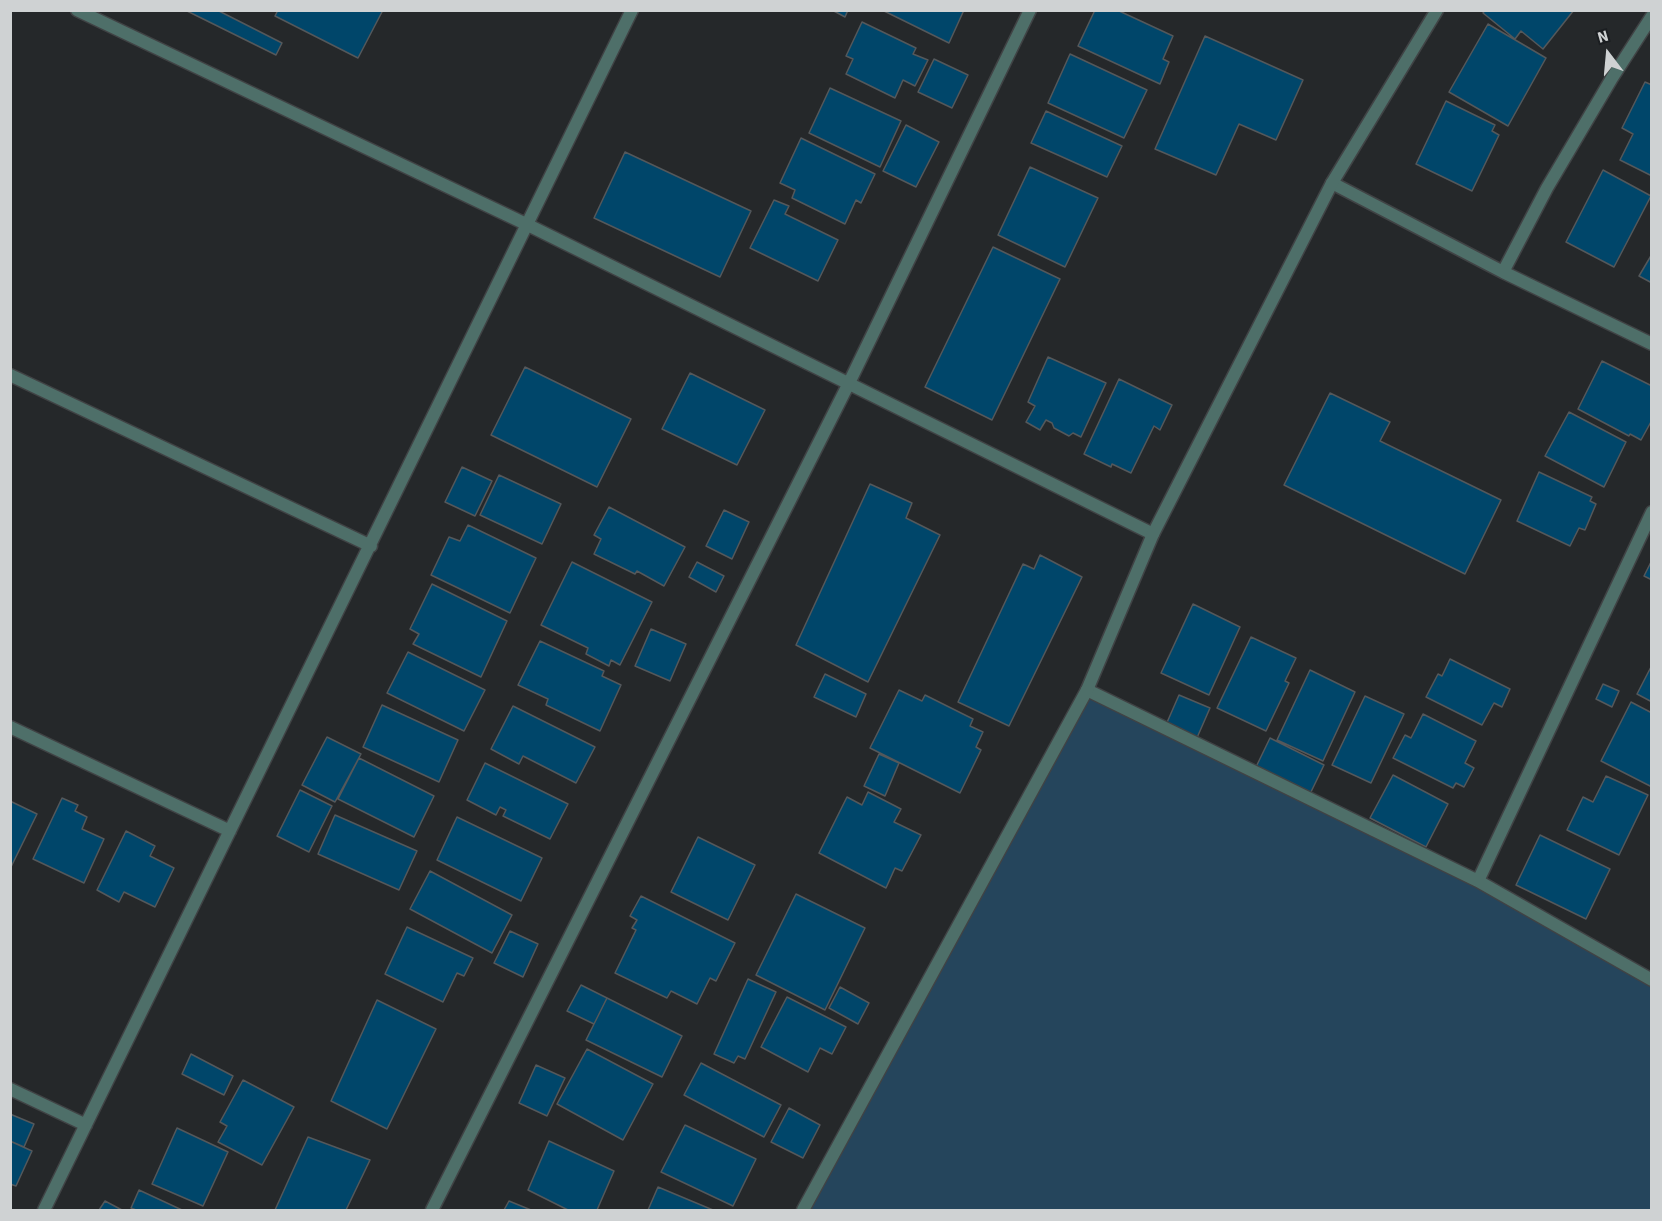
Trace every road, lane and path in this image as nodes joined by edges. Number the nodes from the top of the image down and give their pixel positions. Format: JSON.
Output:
{"nodes":[{"id":1,"x":77,"y":10,"type":"edge"},
{"id":2,"x":632,"y":10,"type":"edge"},
{"id":3,"x":1030,"y":10,"type":"edge"},
{"id":4,"x":1437,"y":10,"type":"edge"},
{"id":5,"x":1652,"y":16,"type":"edge"},
{"id":6,"x":1332,"y":183,"type":"junction"},
{"id":7,"x":528,"y":225,"type":"junction"},
{"id":8,"x":1503,"y":272,"type":"junction"},
{"id":9,"x":1652,"y":344,"type":"edge"},
{"id":10,"x":10,"y":375,"type":"edge"},
{"id":11,"x":849,"y":383,"type":"junction"},
{"id":12,"x":1652,"y":512,"type":"edge"},
{"id":13,"x":1153,"y":534,"type":"junction"},
{"id":14,"x":370,"y":546,"type":"junction"},
{"id":15,"x":1087,"y":690,"type":"junction"},
{"id":16,"x":10,"y":727,"type":"edge"},
{"id":17,"x":230,"y":831,"type":"junction"},
{"id":18,"x":1478,"y":881,"type":"junction"},
{"id":19,"x":1652,"y":980,"type":"edge"},
{"id":20,"x":10,"y":1089,"type":"edge"},
{"id":21,"x":86,"y":1125,"type":"junction"},
{"id":22,"x":44,"y":1210,"type":"edge"},
{"id":23,"x":432,"y":1210,"type":"edge"},
{"id":24,"x":803,"y":1210,"type":"edge"}],
"edges":[{"from":1,"to":7,"type":"street"},
{"from":2,"to":7,"type":"street"},
{"from":3,"to":11,"type":"street"},
{"from":4,"to":6,"type":"street"},
{"from":5,"to":8,"type":"street"},
{"from":6,"to":8,"type":"street"},
{"from":6,"to":13,"type":"street"},
{"from":7,"to":11,"type":"street"},
{"from":7,"to":14,"type":"street"},
{"from":8,"to":9,"type":"street"},
{"from":10,"to":14,"type":"street"},
{"from":11,"to":13,"type":"street"},
{"from":11,"to":23,"type":"street"},
{"from":12,"to":18,"type":"street"},
{"from":13,"to":15,"type":"street"},
{"from":14,"to":17,"type":"street"},
{"from":15,"to":18,"type":"street"},
{"from":15,"to":24,"type":"street"},
{"from":16,"to":17,"type":"street"},
{"from":17,"to":21,"type":"street"},
{"from":18,"to":19,"type":"street"},
{"from":20,"to":21,"type":"street"},
{"from":21,"to":22,"type":"street"}]}
